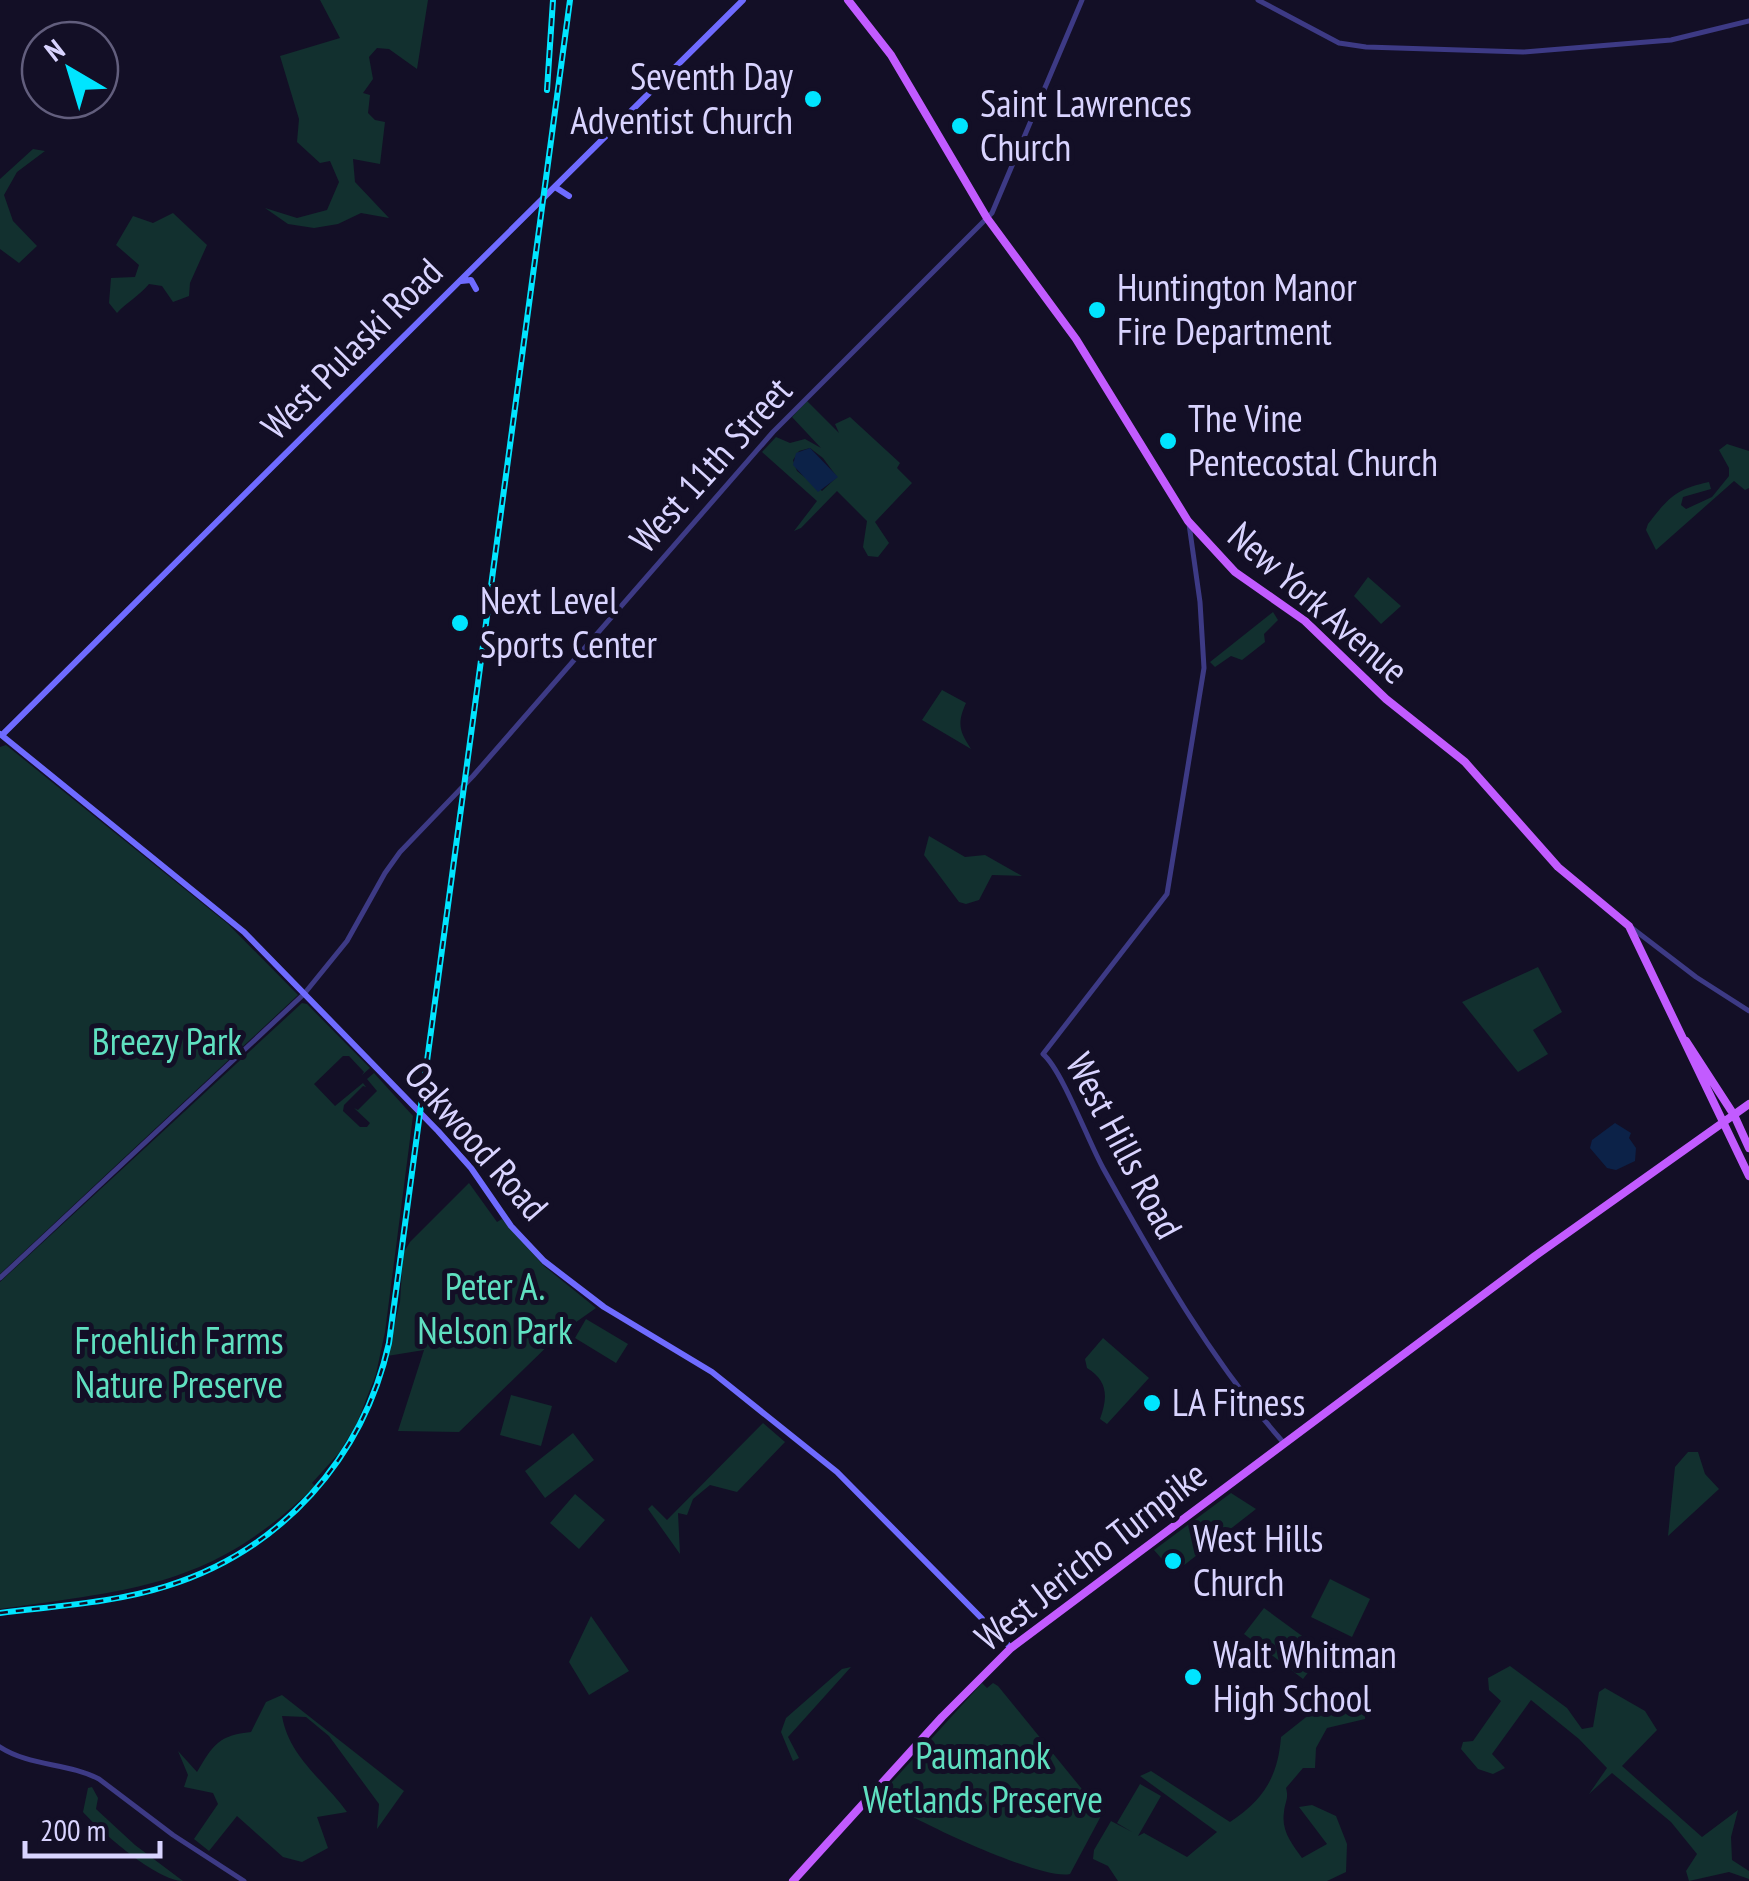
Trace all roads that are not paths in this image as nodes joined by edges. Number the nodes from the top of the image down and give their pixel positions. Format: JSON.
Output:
{"nodes":[{"id":1,"x":743,"y":0,"type":"edge"},
{"id":2,"x":848,"y":0,"type":"edge"},
{"id":3,"x":1082,"y":0,"type":"edge"},
{"id":4,"x":1258,"y":0,"type":"edge"},
{"id":5,"x":1749,"y":21,"type":"edge"},
{"id":6,"x":555,"y":187,"type":"junction"},
{"id":7,"x":569,"y":196,"type":"dead end"},
{"id":8,"x":987,"y":218,"type":"junction"},
{"id":9,"x":460,"y":281,"type":"junction"},
{"id":10,"x":476,"y":289,"type":"dead end"},
{"id":11,"x":1188,"y":521,"type":"junction"},
{"id":12,"x":0,"y":735,"type":"edge"},
{"id":13,"x":1603,"y":906,"type":"junction"},
{"id":14,"x":1629,"y":926,"type":"junction"},
{"id":15,"x":1646,"y":938,"type":"junction"},
{"id":16,"x":1642,"y":956,"type":"junction"},
{"id":17,"x":304,"y":994,"type":"junction"},
{"id":18,"x":1749,"y":1011,"type":"edge"},
{"id":19,"x":1683,"y":1038,"type":"junction"},
{"id":20,"x":1749,"y":1104,"type":"edge"},
{"id":21,"x":1734,"y":1115,"type":"junction"},
{"id":22,"x":1724,"y":1122,"type":"junction"},
{"id":23,"x":1749,"y":1148,"type":"edge"},
{"id":24,"x":1749,"y":1176,"type":"edge"},
{"id":25,"x":0,"y":1278,"type":"edge"},
{"id":26,"x":1283,"y":1442,"type":"junction"},
{"id":27,"x":1011,"y":1648,"type":"junction"},
{"id":28,"x":0,"y":1747,"type":"edge"},
{"id":29,"x":244,"y":1881,"type":"edge"},
{"id":30,"x":793,"y":1881,"type":"edge"}],
"edges":[{"from":1,"to":6,"type":"main road","name":"West Pulaski Road"},
{"from":2,"to":8,"type":"main road","name":"New York Avenue"},
{"from":3,"to":8,"type":"street","name":"West 11th Street"},
{"from":4,"to":5,"type":"street"},
{"from":6,"to":7,"type":"main road"},
{"from":6,"to":9,"type":"main road","name":"West Pulaski Road"},
{"from":8,"to":11,"type":"main road","name":"New York Avenue"},
{"from":8,"to":17,"type":"street","name":"West 11th Street"},
{"from":9,"to":10,"type":"main road"},
{"from":9,"to":12,"type":"main road","name":"West Pulaski Road"},
{"from":11,"to":13,"type":"main road","name":"New York Avenue"},
{"from":11,"to":26,"type":"street","name":"West Hills Road"},
{"from":12,"to":17,"type":"main road","name":"Oakwood Road"},
{"from":13,"to":14,"type":"main road","name":"New York Avenue"},
{"from":13,"to":16,"type":"main road"},
{"from":14,"to":15,"type":"street","name":"New York Avenue"},
{"from":14,"to":16,"type":"main road"},
{"from":15,"to":16,"type":"street"},
{"from":15,"to":18,"type":"street","name":"New York Avenue"},
{"from":16,"to":19,"type":"main road"},
{"from":17,"to":25,"type":"street","name":"West 11th Street"},
{"from":17,"to":27,"type":"main road","name":"Oakwood Road"},
{"from":19,"to":21,"type":"main road"},
{"from":19,"to":22,"type":"main road"},
{"from":20,"to":21,"type":"main road","name":"West Jericho Turnpike"},
{"from":21,"to":22,"type":"main road","name":"West Jericho Turnpike"},
{"from":21,"to":23,"type":"main road"},
{"from":22,"to":24,"type":"main road"},
{"from":22,"to":26,"type":"main road","name":"West Jericho Turnpike"},
{"from":26,"to":27,"type":"main road","name":"West Jericho Turnpike"},
{"from":27,"to":30,"type":"main road","name":"West Jericho Turnpike"},
{"from":28,"to":29,"type":"street"}]}
